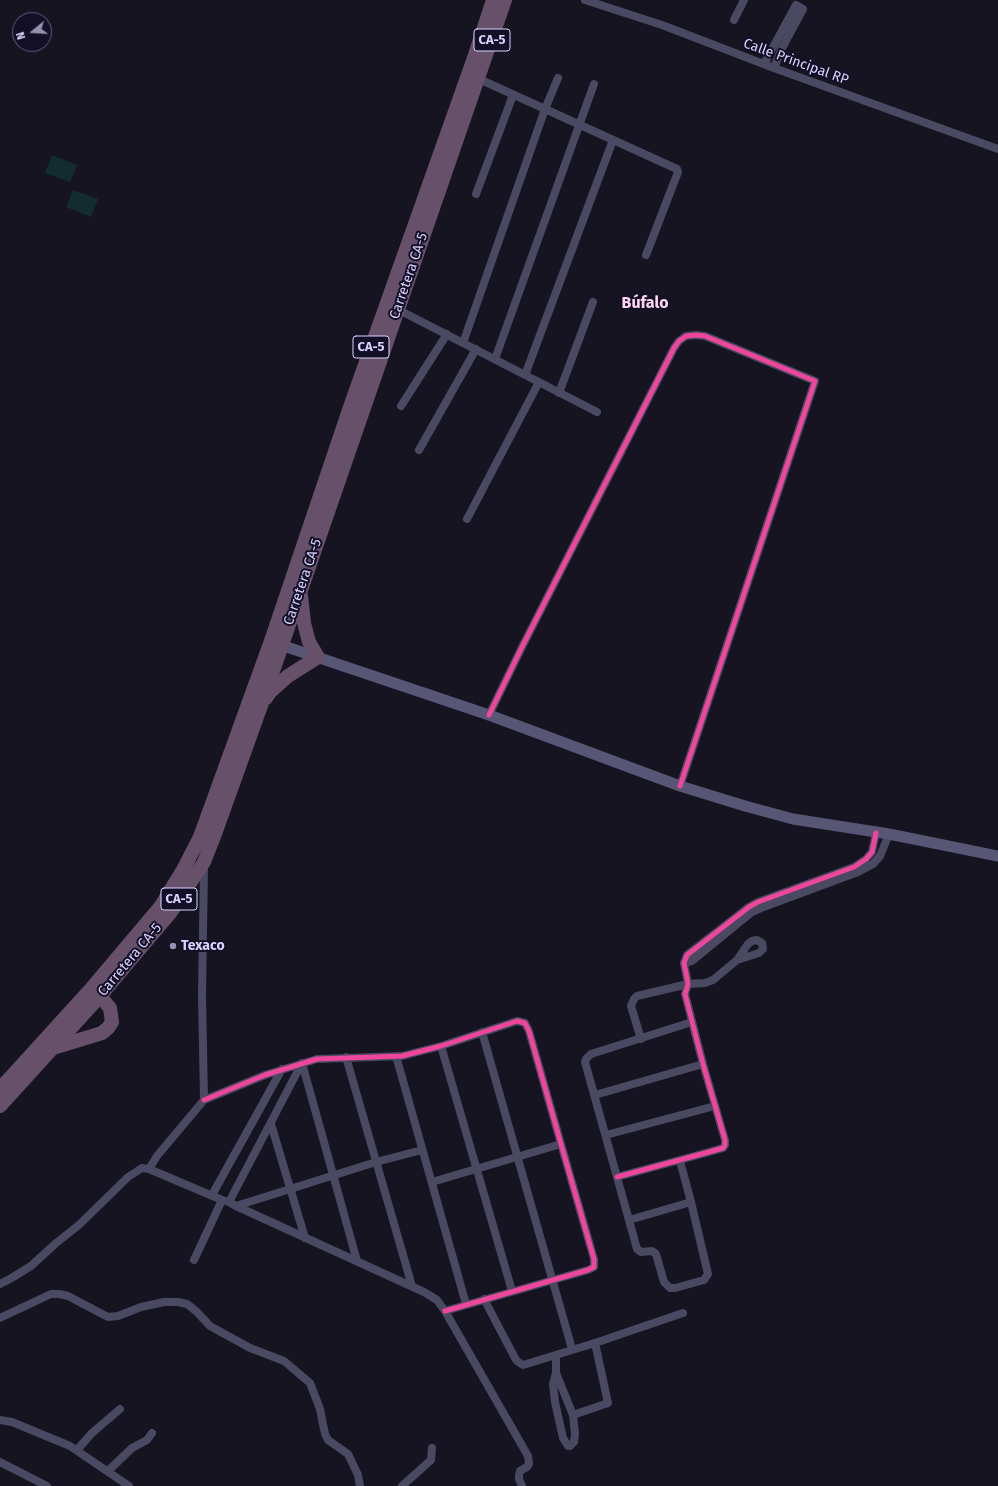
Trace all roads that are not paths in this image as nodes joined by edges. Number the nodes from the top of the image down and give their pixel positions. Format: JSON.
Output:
{"nodes":[{"id":1,"x":493,"y":0,"type":"edge"},
{"id":2,"x":505,"y":0,"type":"edge"},
{"id":3,"x":585,"y":0,"type":"edge"},
{"id":4,"x":744,"y":0,"type":"edge"},
{"id":5,"x":800,"y":5,"type":"edge"},
{"id":6,"x":734,"y":20,"type":"dead end"},
{"id":7,"x":476,"y":55,"type":"junction"},
{"id":8,"x":764,"y":64,"type":"junction"},
{"id":9,"x":774,"y":68,"type":"junction"},
{"id":10,"x":558,"y":78,"type":"dead end"},
{"id":11,"x":479,"y":80,"type":"junction"},
{"id":12,"x":594,"y":84,"type":"dead end"},
{"id":13,"x":513,"y":95,"type":"junction"},
{"id":14,"x":545,"y":110,"type":"junction"},
{"id":15,"x":579,"y":125,"type":"junction"},
{"id":16,"x":460,"y":131,"type":"junction"},
{"id":17,"x":613,"y":140,"type":"junction"},
{"id":18,"x":998,"y":149,"type":"edge"},
{"id":19,"x":476,"y":194,"type":"dead end"},
{"id":20,"x":646,"y":255,"type":"dead end"},
{"id":21,"x":593,"y":302,"type":"dead end"},
{"id":22,"x":397,"y":309,"type":"junction"},
{"id":23,"x":447,"y":334,"type":"junction"},
{"id":24,"x":464,"y":343,"type":"junction"},
{"id":25,"x":476,"y":349,"type":"junction"},
{"id":26,"x":495,"y":359,"type":"junction"},
{"id":27,"x":525,"y":375,"type":"junction"},
{"id":28,"x":539,"y":382,"type":"junction"},
{"id":29,"x":559,"y":393,"type":"junction"},
{"id":30,"x":401,"y":406,"type":"dead end"},
{"id":31,"x":597,"y":412,"type":"dead end"},
{"id":32,"x":419,"y":450,"type":"dead end"},
{"id":33,"x":467,"y":519,"type":"dead end"},
{"id":34,"x":301,"y":589,"type":"junction"},
{"id":35,"x":276,"y":643,"type":"junction"},
{"id":36,"x":318,"y":657,"type":"junction"},
{"id":37,"x":262,"y":703,"type":"junction"},
{"id":38,"x":489,"y":715,"type":"junction"},
{"id":39,"x":680,"y":786,"type":"junction"},
{"id":40,"x":876,"y":833,"type":"junction"},
{"id":41,"x":888,"y":834,"type":"junction"},
{"id":42,"x":998,"y":856,"type":"edge"},
{"id":43,"x":204,"y":862,"type":"junction"},
{"id":44,"x":737,"y":960,"type":"dead end"},
{"id":45,"x":684,"y":962,"type":"junction"},
{"id":46,"x":688,"y":984,"type":"junction"},
{"id":47,"x":95,"y":993,"type":"junction"},
{"id":48,"x":692,"y":1022,"type":"junction"},
{"id":49,"x":482,"y":1032,"type":"junction"},
{"id":50,"x":641,"y":1039,"type":"junction"},
{"id":51,"x":441,"y":1046,"type":"junction"},
{"id":52,"x":53,"y":1048,"type":"junction"},
{"id":53,"x":396,"y":1056,"type":"junction"},
{"id":54,"x":346,"y":1057,"type":"junction"},
{"id":55,"x":302,"y":1063,"type":"junction"},
{"id":56,"x":703,"y":1064,"type":"junction"},
{"id":57,"x":282,"y":1069,"type":"junction"},
{"id":58,"x":0,"y":1088,"type":"edge"},
{"id":59,"x":594,"y":1096,"type":"junction"},
{"id":60,"x":204,"y":1100,"type":"junction"},
{"id":61,"x":0,"y":1106,"type":"edge"},
{"id":62,"x":715,"y":1106,"type":"junction"},
{"id":63,"x":271,"y":1124,"type":"junction"},
{"id":64,"x":606,"y":1135,"type":"junction"},
{"id":65,"x":561,"y":1144,"type":"junction"},
{"id":66,"x":422,"y":1150,"type":"junction"},
{"id":67,"x":518,"y":1156,"type":"junction"},
{"id":68,"x":680,"y":1161,"type":"junction"},
{"id":69,"x":376,"y":1162,"type":"junction"},
{"id":70,"x":477,"y":1168,"type":"junction"},
{"id":71,"x":149,"y":1169,"type":"junction"},
{"id":72,"x":333,"y":1176,"type":"junction"},
{"id":73,"x":617,"y":1177,"type":"junction"},
{"id":74,"x":432,"y":1182,"type":"junction"},
{"id":75,"x":291,"y":1188,"type":"junction"},
{"id":76,"x":212,"y":1196,"type":"junction"},
{"id":77,"x":229,"y":1202,"type":"junction"},
{"id":78,"x":691,"y":1202,"type":"junction"},
{"id":79,"x":629,"y":1220,"type":"junction"},
{"id":80,"x":305,"y":1238,"type":"junction"},
{"id":81,"x":194,"y":1260,"type":"dead end"},
{"id":82,"x":357,"y":1261,"type":"junction"},
{"id":83,"x":553,"y":1279,"type":"junction"},
{"id":84,"x":0,"y":1284,"type":"edge"},
{"id":85,"x":412,"y":1286,"type":"junction"},
{"id":86,"x":512,"y":1291,"type":"junction"},
{"id":87,"x":484,"y":1299,"type":"junction"},
{"id":88,"x":466,"y":1304,"type":"junction"},
{"id":89,"x":445,"y":1310,"type":"junction"},
{"id":90,"x":683,"y":1313,"type":"dead end"},
{"id":91,"x":0,"y":1318,"type":"edge"},
{"id":92,"x":594,"y":1343,"type":"junction"},
{"id":93,"x":572,"y":1349,"type":"junction"},
{"id":94,"x":556,"y":1355,"type":"junction"},
{"id":95,"x":556,"y":1373,"type":"junction"},
{"id":96,"x":120,"y":1409,"type":"dead end"},
{"id":97,"x":573,"y":1415,"type":"junction"},
{"id":98,"x":0,"y":1420,"type":"edge"},
{"id":99,"x":152,"y":1433,"type":"dead end"},
{"id":100,"x":432,"y":1448,"type":"dead end"},
{"id":101,"x":77,"y":1450,"type":"junction"},
{"id":102,"x":0,"y":1462,"type":"edge"},
{"id":103,"x":108,"y":1471,"type":"junction"},
{"id":104,"x":47,"y":1486,"type":"edge"},
{"id":105,"x":129,"y":1486,"type":"edge"},
{"id":106,"x":360,"y":1486,"type":"edge"},
{"id":107,"x":402,"y":1486,"type":"edge"},
{"id":108,"x":522,"y":1486,"type":"edge"}],
"edges":[{"from":1,"to":7,"type":"highway","name":"Carretera CA-5","number":"CA-5"},
{"from":2,"to":11,"type":"highway","name":"Carretera CA-5","number":"CA-5"},
{"from":3,"to":8,"type":"street","name":"Calle Principal RP"},
{"from":4,"to":6,"type":"street"},
{"from":5,"to":8,"type":"street"},
{"from":5,"to":9,"type":"street"},
{"from":7,"to":16,"type":"highway"},
{"from":7,"to":35,"type":"highway","name":"Carretera CA-5","number":"CA-5"},
{"from":8,"to":9,"type":"street","name":"Calle Principal RP"},
{"from":9,"to":18,"type":"street","name":"Calle Principal RP"},
{"from":10,"to":14,"type":"street"},
{"from":11,"to":13,"type":"street"},
{"from":11,"to":16,"type":"highway","name":"Carretera CA-5","number":"CA-5"},
{"from":12,"to":15,"type":"street"},
{"from":13,"to":14,"type":"street"},
{"from":13,"to":19,"type":"street"},
{"from":14,"to":15,"type":"street"},
{"from":14,"to":24,"type":"street"},
{"from":15,"to":17,"type":"street"},
{"from":15,"to":26,"type":"street"},
{"from":16,"to":22,"type":"highway","name":"Carretera CA-5","number":"CA-5"},
{"from":17,"to":20,"type":"street"},
{"from":17,"to":27,"type":"street"},
{"from":21,"to":29,"type":"street"},
{"from":22,"to":23,"type":"street"},
{"from":22,"to":34,"type":"highway","name":"Carretera CA-5","number":"CA-5"},
{"from":23,"to":24,"type":"street"},
{"from":23,"to":30,"type":"street"},
{"from":24,"to":25,"type":"street"},
{"from":25,"to":26,"type":"street"},
{"from":25,"to":32,"type":"street"},
{"from":26,"to":27,"type":"street"},
{"from":27,"to":28,"type":"street"},
{"from":28,"to":29,"type":"street"},
{"from":28,"to":33,"type":"street"},
{"from":29,"to":31,"type":"street"},
{"from":34,"to":35,"type":"highway","name":"Carretera CA-5","number":"CA-5"},
{"from":34,"to":36,"type":"highway"},
{"from":35,"to":36,"type":"main road"},
{"from":35,"to":37,"type":"highway","name":"Carretera CA-5","number":"CA-5"},
{"from":35,"to":47,"type":"highway","name":"Carretera CA-5","number":"CA-5"},
{"from":36,"to":37,"type":"highway"},
{"from":36,"to":38,"type":"main road"},
{"from":37,"to":43,"type":"highway","name":"Carretera CA-5","number":"CA-5"},
{"from":38,"to":39,"type":"main road"},
{"from":38,"to":39,"type":"street"},
{"from":39,"to":40,"type":"main road"},
{"from":40,"to":41,"type":"main road"},
{"from":40,"to":45,"type":"street"},
{"from":41,"to":42,"type":"main road"},
{"from":41,"to":45,"type":"street"},
{"from":43,"to":47,"type":"highway","name":"Carretera CA-5","number":"CA-5"},
{"from":43,"to":60,"type":"street"},
{"from":44,"to":46,"type":"street"},
{"from":45,"to":46,"type":"street"},
{"from":46,"to":48,"type":"street"},
{"from":46,"to":50,"type":"street"},
{"from":47,"to":52,"type":"highway","name":"Carretera CA-5","number":"CA-5"},
{"from":47,"to":52,"type":"highway"},
{"from":47,"to":58,"type":"highway","name":"Carretera CA-5","number":"CA-5"},
{"from":48,"to":50,"type":"street"},
{"from":48,"to":56,"type":"street"},
{"from":49,"to":51,"type":"street"},
{"from":49,"to":65,"type":"street"},
{"from":49,"to":67,"type":"street"},
{"from":50,"to":59,"type":"street"},
{"from":51,"to":53,"type":"street"},
{"from":51,"to":70,"type":"street"},
{"from":52,"to":61,"type":"highway","name":"Carretera CA-5","number":"CA-5"},
{"from":53,"to":54,"type":"street"},
{"from":53,"to":66,"type":"street"},
{"from":54,"to":55,"type":"street"},
{"from":54,"to":69,"type":"street"},
{"from":55,"to":57,"type":"street"},
{"from":55,"to":63,"type":"street"},
{"from":55,"to":72,"type":"street"},
{"from":56,"to":59,"type":"street"},
{"from":56,"to":62,"type":"street"},
{"from":57,"to":60,"type":"street"},
{"from":57,"to":76,"type":"street"},
{"from":59,"to":64,"type":"street"},
{"from":60,"to":71,"type":"street"},
{"from":62,"to":64,"type":"street"},
{"from":62,"to":68,"type":"street"},
{"from":63,"to":75,"type":"street"},
{"from":63,"to":77,"type":"street"},
{"from":64,"to":73,"type":"street"},
{"from":65,"to":67,"type":"street"},
{"from":65,"to":83,"type":"street"},
{"from":66,"to":69,"type":"street"},
{"from":66,"to":74,"type":"street"},
{"from":67,"to":70,"type":"street"},
{"from":67,"to":83,"type":"street"},
{"from":68,"to":73,"type":"street"},
{"from":68,"to":78,"type":"street"},
{"from":69,"to":72,"type":"street"},
{"from":69,"to":85,"type":"street"},
{"from":70,"to":74,"type":"street"},
{"from":70,"to":86,"type":"street"},
{"from":71,"to":76,"type":"street"},
{"from":71,"to":84,"type":"street"},
{"from":72,"to":75,"type":"street"},
{"from":72,"to":82,"type":"street"},
{"from":73,"to":79,"type":"street"},
{"from":74,"to":88,"type":"street"},
{"from":75,"to":77,"type":"street"},
{"from":75,"to":80,"type":"street"},
{"from":76,"to":77,"type":"street"},
{"from":77,"to":80,"type":"street"},
{"from":77,"to":81,"type":"street"},
{"from":78,"to":79,"type":"street"},
{"from":78,"to":79,"type":"street"},
{"from":80,"to":82,"type":"street"},
{"from":82,"to":85,"type":"street"},
{"from":83,"to":86,"type":"street"},
{"from":83,"to":93,"type":"street"},
{"from":85,"to":89,"type":"street"},
{"from":86,"to":87,"type":"street"},
{"from":87,"to":88,"type":"street"},
{"from":87,"to":94,"type":"street"},
{"from":88,"to":89,"type":"street"},
{"from":89,"to":108,"type":"street"},
{"from":90,"to":92,"type":"street"},
{"from":91,"to":106,"type":"street"},
{"from":92,"to":93,"type":"street"},
{"from":92,"to":97,"type":"street"},
{"from":93,"to":94,"type":"street"},
{"from":94,"to":95,"type":"street"},
{"from":95,"to":97,"type":"street"},
{"from":95,"to":97,"type":"street"},
{"from":96,"to":101,"type":"street"},
{"from":98,"to":101,"type":"street"},
{"from":99,"to":103,"type":"street"},
{"from":100,"to":107,"type":"street"},
{"from":101,"to":103,"type":"street"},
{"from":102,"to":104,"type":"street"},
{"from":103,"to":105,"type":"street"}]}
